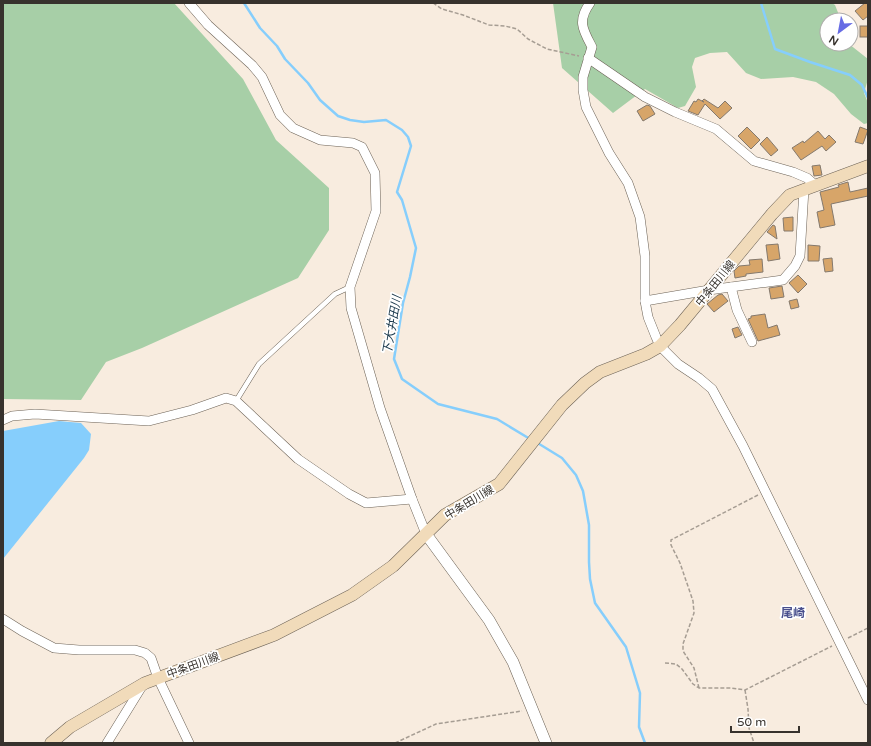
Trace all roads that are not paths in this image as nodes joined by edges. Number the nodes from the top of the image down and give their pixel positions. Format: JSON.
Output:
{"nodes":[{"id":1,"x":190,"y":3,"type":"edge"},
{"id":2,"x":590,"y":3,"type":"edge"},
{"id":3,"x":588,"y":58,"type":"junction"},
{"id":4,"x":868,"y":166,"type":"edge"},
{"id":5,"x":815,"y":185,"type":"junction"},
{"id":6,"x":804,"y":189,"type":"junction"},
{"id":7,"x":350,"y":287,"type":"junction"},
{"id":8,"x":731,"y":287,"type":"junction"},
{"id":9,"x":709,"y":290,"type":"junction"},
{"id":10,"x":645,"y":301,"type":"junction"},
{"id":11,"x":752,"y":342,"type":"dead end"},
{"id":12,"x":660,"y":346,"type":"junction"},
{"id":13,"x":236,"y":401,"type":"junction"},
{"id":14,"x":3,"y":420,"type":"edge"},
{"id":15,"x":412,"y":499,"type":"junction"},
{"id":16,"x":426,"y":534,"type":"junction"},
{"id":17,"x":3,"y":619,"type":"edge"},
{"id":18,"x":158,"y":678,"type":"junction"},
{"id":19,"x":145,"y":683,"type":"junction"},
{"id":20,"x":868,"y":700,"type":"edge"},
{"id":21,"x":51,"y":743,"type":"edge"},
{"id":22,"x":107,"y":743,"type":"edge"},
{"id":23,"x":189,"y":743,"type":"edge"},
{"id":24,"x":546,"y":743,"type":"edge"}],
"edges":[{"from":1,"to":7,"type":"street"},
{"from":2,"to":3,"type":"street"},
{"from":3,"to":5,"type":"street"},
{"from":3,"to":10,"type":"street"},
{"from":4,"to":5,"type":"main road","name":"中条田川線"},
{"from":5,"to":6,"type":"main road","name":"中条田川線"},
{"from":6,"to":8,"type":"street"},
{"from":6,"to":9,"type":"main road","name":"中条田川線"},
{"from":7,"to":13,"type":"lane"},
{"from":7,"to":15,"type":"street"},
{"from":8,"to":9,"type":"street"},
{"from":8,"to":11,"type":"street"},
{"from":9,"to":10,"type":"street"},
{"from":9,"to":12,"type":"main road","name":"中条田川線"},
{"from":10,"to":12,"type":"street"},
{"from":12,"to":16,"type":"main road","name":"中条田川線"},
{"from":12,"to":20,"type":"street"},
{"from":13,"to":14,"type":"street"},
{"from":13,"to":15,"type":"street"},
{"from":15,"to":16,"type":"street"},
{"from":16,"to":18,"type":"main road","name":"中条田川線"},
{"from":16,"to":24,"type":"street"},
{"from":17,"to":18,"type":"street"},
{"from":18,"to":19,"type":"main road","name":"中条田川線"},
{"from":18,"to":23,"type":"street"},
{"from":19,"to":21,"type":"main road","name":"中条田川線"},
{"from":19,"to":22,"type":"street"}]}
